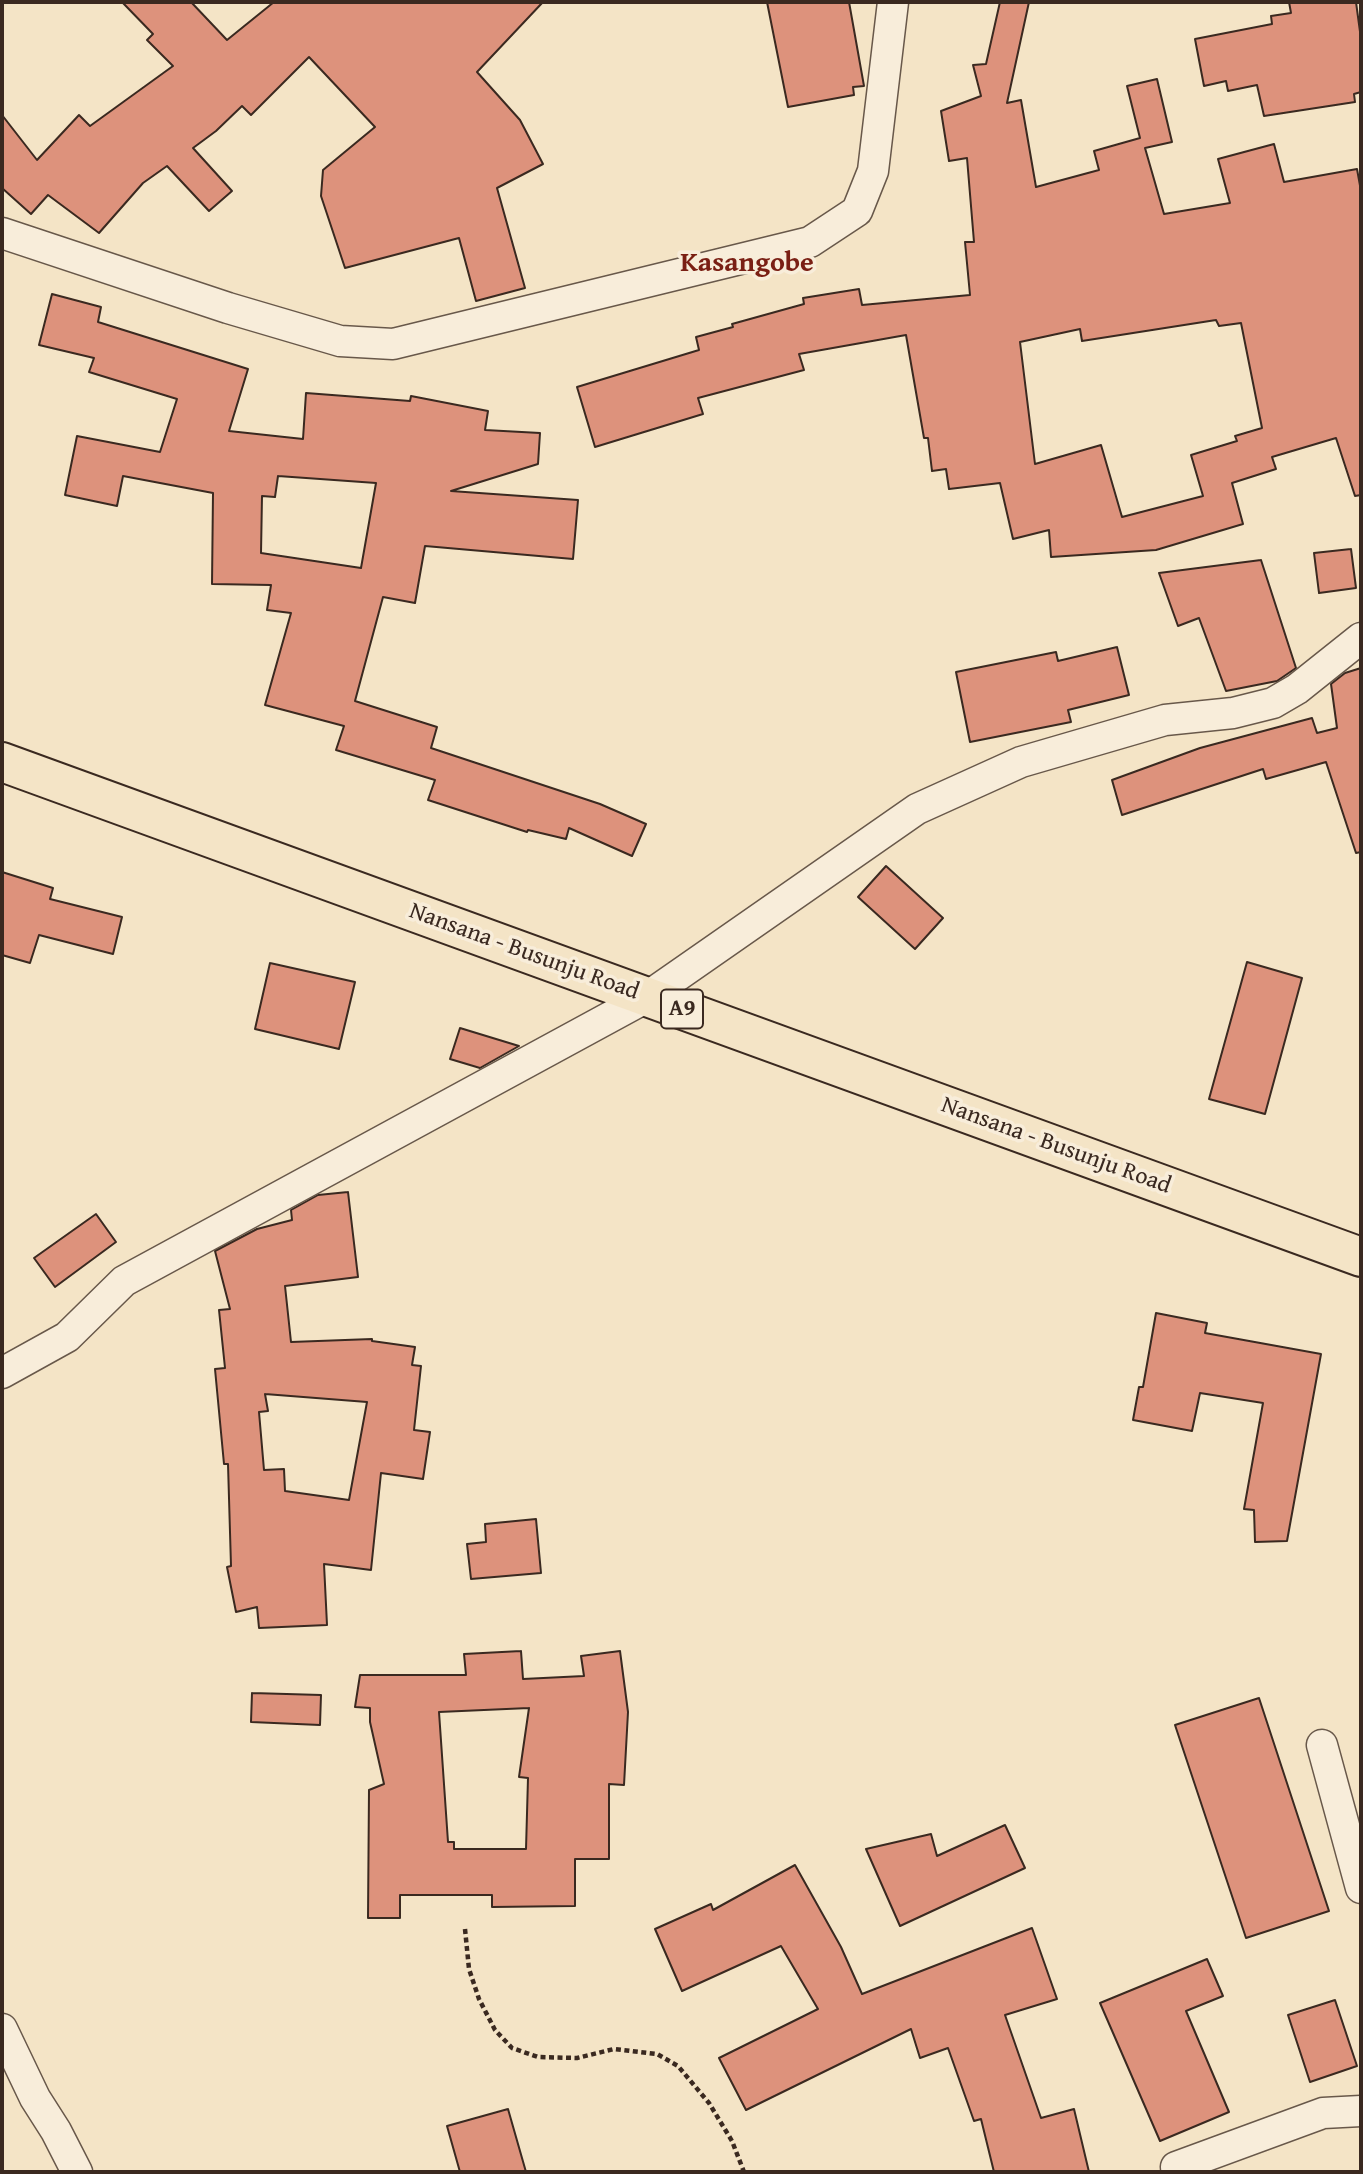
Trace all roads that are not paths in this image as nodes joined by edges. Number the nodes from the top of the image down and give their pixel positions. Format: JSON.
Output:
{"nodes":[{"id":1,"x":892,"y":2,"type":"edge"},
{"id":2,"x":2,"y":233,"type":"edge"},
{"id":3,"x":1361,"y":638,"type":"edge"},
{"id":4,"x":2,"y":762,"type":"edge"},
{"id":5,"x":647,"y":997,"type":"junction"},
{"id":6,"x":1361,"y":1257,"type":"edge"},
{"id":7,"x":2,"y":1373,"type":"edge"},
{"id":8,"x":1322,"y":1745,"type":"dead end"},
{"id":9,"x":1361,"y":1888,"type":"edge"},
{"id":10,"x":2,"y":2029,"type":"edge"},
{"id":11,"x":1361,"y":2111,"type":"edge"},
{"id":12,"x":1176,"y":2167,"type":"dead end"},
{"id":13,"x":77,"y":2172,"type":"edge"}],
"edges":[{"from":1,"to":2,"type":"street"},
{"from":3,"to":5,"type":"street"},
{"from":4,"to":5,"type":"main road","name":"Nansana - Busunju Road","number":"A9"},
{"from":5,"to":6,"type":"main road","name":"Nansana - Busunju Road","number":"A9"},
{"from":5,"to":7,"type":"street"},
{"from":8,"to":9,"type":"street"},
{"from":10,"to":13,"type":"street"},
{"from":11,"to":12,"type":"street"}]}
